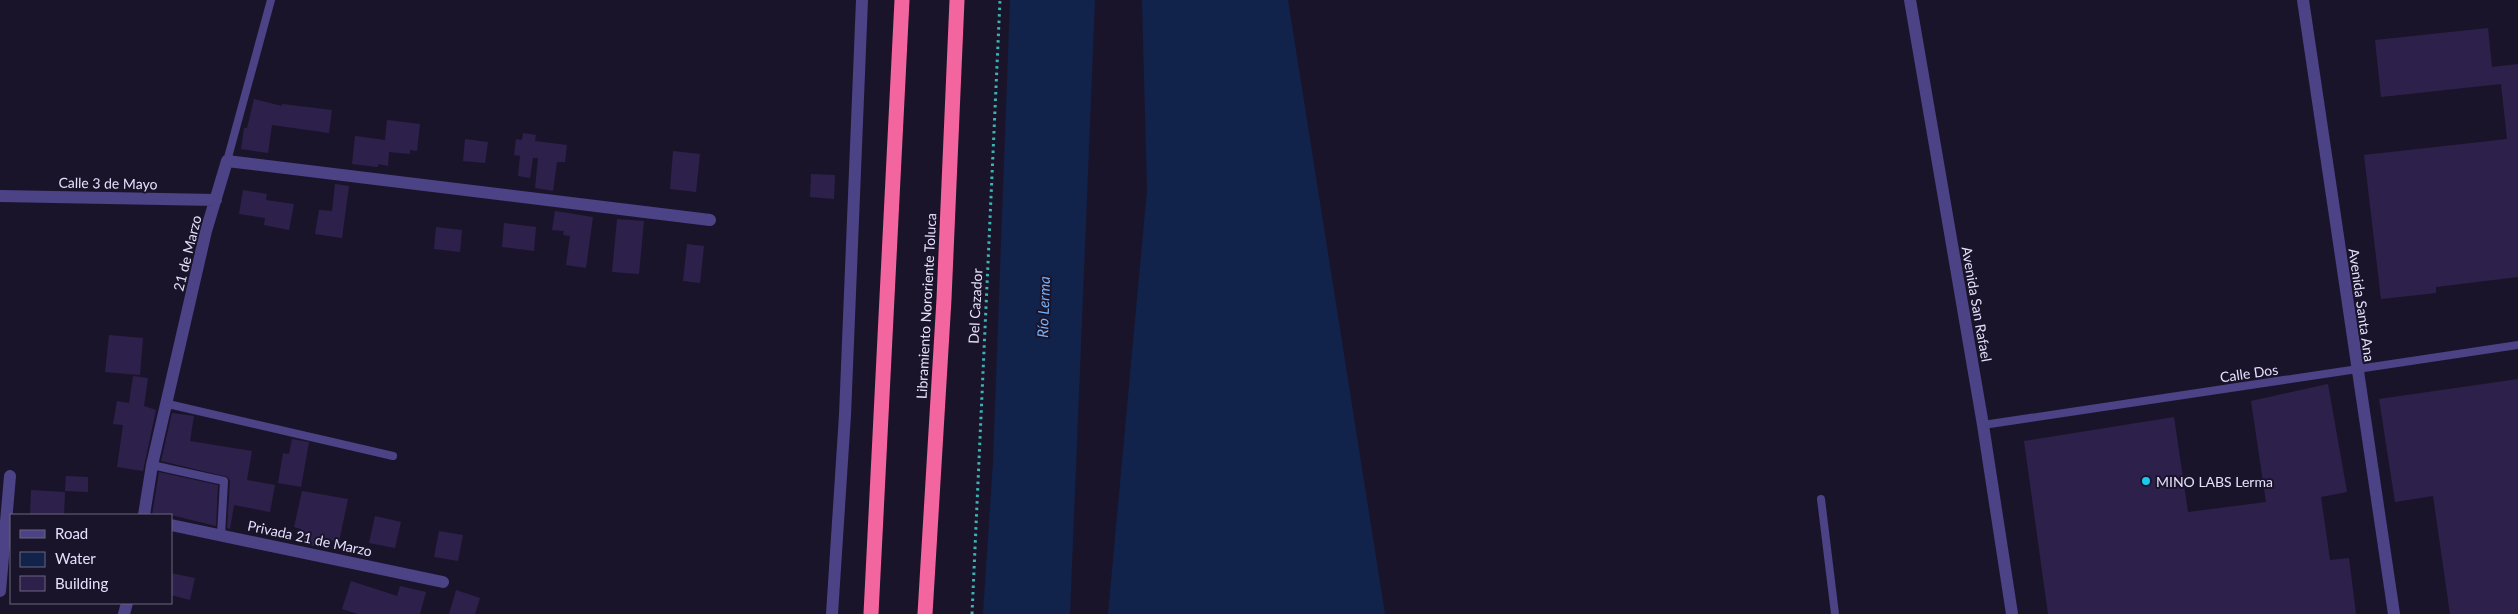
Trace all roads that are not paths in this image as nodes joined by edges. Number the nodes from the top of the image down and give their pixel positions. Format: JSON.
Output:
{"nodes":[{"id":1,"x":271,"y":0,"type":"edge"},
{"id":2,"x":862,"y":0,"type":"edge"},
{"id":3,"x":902,"y":0,"type":"edge"},
{"id":4,"x":957,"y":0,"type":"edge"},
{"id":5,"x":1910,"y":0,"type":"edge"},
{"id":6,"x":2303,"y":0,"type":"edge"},
{"id":7,"x":227,"y":161,"type":"junction"},
{"id":8,"x":0,"y":196,"type":"edge"},
{"id":9,"x":216,"y":200,"type":"junction"},
{"id":10,"x":710,"y":220,"type":"dead end"},
{"id":11,"x":2518,"y":345,"type":"edge"},
{"id":12,"x":2357,"y":370,"type":"junction"},
{"id":13,"x":168,"y":404,"type":"junction"},
{"id":14,"x":1983,"y":425,"type":"junction"},
{"id":15,"x":393,"y":456,"type":"dead end"},
{"id":16,"x":152,"y":465,"type":"junction"},
{"id":17,"x":10,"y":476,"type":"dead end"},
{"id":18,"x":1821,"y":499,"type":"dead end"},
{"id":19,"x":144,"y":514,"type":"edge"},
{"id":20,"x":172,"y":525,"type":"edge"},
{"id":21,"x":221,"y":535,"type":"junction"},
{"id":22,"x":1,"y":576,"type":"edge"},
{"id":23,"x":443,"y":582,"type":"dead end"},
{"id":24,"x":0,"y":591,"type":"edge"},
{"id":25,"x":832,"y":614,"type":"edge"},
{"id":26,"x":871,"y":614,"type":"edge"},
{"id":27,"x":925,"y":614,"type":"edge"},
{"id":28,"x":1835,"y":614,"type":"edge"},
{"id":29,"x":2012,"y":614,"type":"edge"},
{"id":30,"x":2394,"y":614,"type":"edge"}],
"edges":[{"from":1,"to":7,"type":"lane","name":"21 de Marzo"},
{"from":2,"to":25,"type":"street"},
{"from":3,"to":26,"type":"highway"},
{"from":4,"to":27,"type":"highway","name":"Libramiento Nororiente Toluca"},
{"from":5,"to":14,"type":"street","name":"Avenida San Rafael"},
{"from":6,"to":12,"type":"street","name":"Avenida Santa Ana"},
{"from":7,"to":9,"type":"street","name":"21 de Marzo"},
{"from":7,"to":10,"type":"street"},
{"from":8,"to":9,"type":"street","name":"Calle 3 de Mayo"},
{"from":9,"to":13,"type":"street","name":"21 de Marzo"},
{"from":11,"to":12,"type":"lane","name":"Calle Dos"},
{"from":12,"to":14,"type":"lane","name":"Calle Dos"},
{"from":12,"to":30,"type":"street","name":"Avenida Santa Ana"},
{"from":13,"to":15,"type":"lane"},
{"from":13,"to":16,"type":"street","name":"21 de Marzo"},
{"from":14,"to":29,"type":"street","name":"Avenida San Rafael"},
{"from":16,"to":19,"type":"street","name":"21 de Marzo"},
{"from":16,"to":21,"type":"lane"},
{"from":17,"to":22,"type":"street"},
{"from":18,"to":28,"type":"lane"},
{"from":20,"to":21,"type":"street","name":"Privada 21 de Marzo"},
{"from":21,"to":23,"type":"street","name":"Privada 21 de Marzo"},
{"from":22,"to":24,"type":"street"}]}
